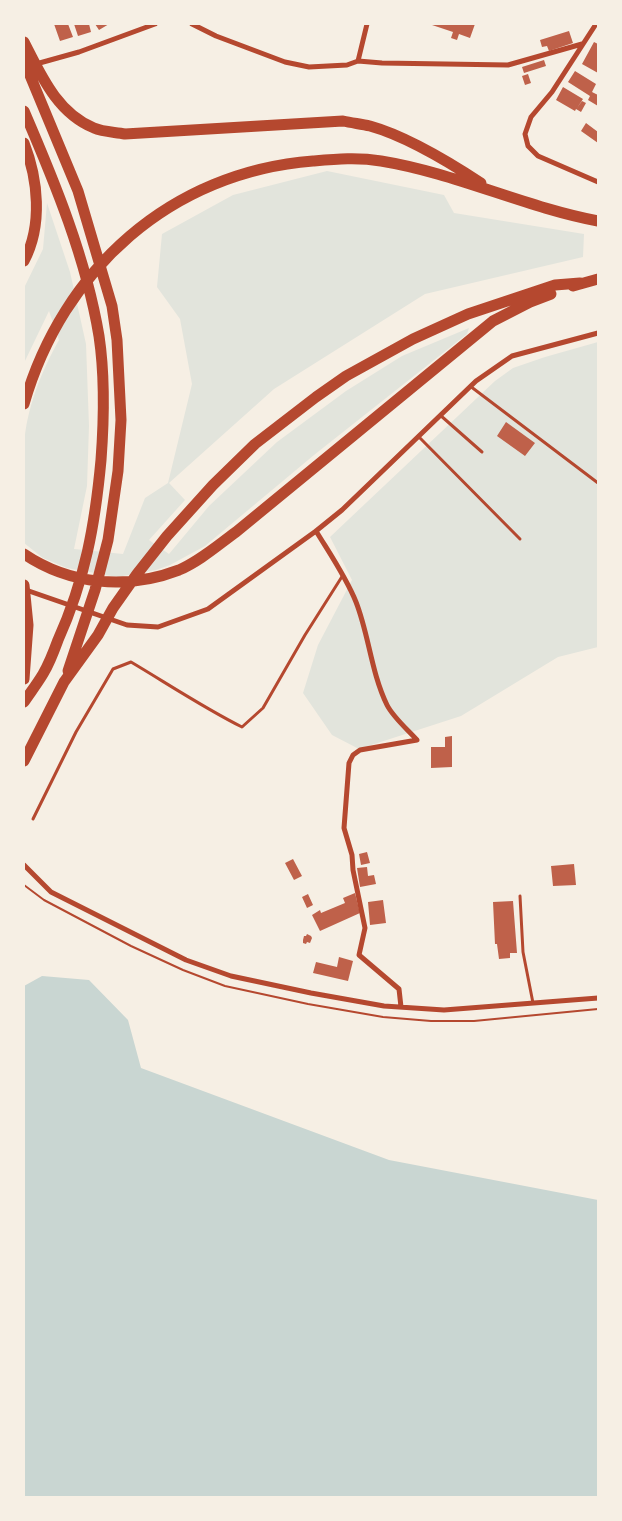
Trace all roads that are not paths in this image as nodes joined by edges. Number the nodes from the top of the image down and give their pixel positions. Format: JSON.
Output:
{"nodes":[{"id":1,"x":155,"y":24,"type":"edge"},
{"id":2,"x":192,"y":24,"type":"edge"},
{"id":3,"x":367,"y":24,"type":"edge"},
{"id":4,"x":596,"y":24,"type":"edge"},
{"id":5,"x":24,"y":42,"type":"edge"},
{"id":6,"x":582,"y":44,"type":"junction"},
{"id":7,"x":24,"y":61,"type":"edge"},
{"id":8,"x":358,"y":61,"type":"junction"},
{"id":9,"x":24,"y":68,"type":"edge"},
{"id":10,"x":24,"y":111,"type":"edge"},
{"id":11,"x":24,"y":143,"type":"edge"},
{"id":12,"x":598,"y":182,"type":"edge"},
{"id":13,"x":494,"y":192,"type":"junction"},
{"id":14,"x":598,"y":221,"type":"edge"},
{"id":15,"x":24,"y":261,"type":"edge"},
{"id":16,"x":598,"y":279,"type":"edge"},
{"id":17,"x":580,"y":283,"type":"junction"},
{"id":18,"x":598,"y":333,"type":"edge"},
{"id":19,"x":470,"y":386,"type":"junction"},
{"id":20,"x":24,"y":404,"type":"edge"},
{"id":21,"x":440,"y":415,"type":"junction"},
{"id":22,"x":418,"y":436,"type":"junction"},
{"id":23,"x":482,"y":452,"type":"dead end"},
{"id":24,"x":598,"y":483,"type":"edge"},
{"id":25,"x":316,"y":531,"type":"junction"},
{"id":26,"x":520,"y":539,"type":"dead end"},
{"id":27,"x":24,"y":554,"type":"edge"},
{"id":28,"x":343,"y":574,"type":"junction"},
{"id":29,"x":24,"y":585,"type":"edge"},
{"id":30,"x":24,"y":589,"type":"edge"},
{"id":31,"x":24,"y":679,"type":"edge"},
{"id":32,"x":64,"y":682,"type":"junction"},
{"id":33,"x":24,"y":702,"type":"edge"},
{"id":34,"x":24,"y":761,"type":"edge"},
{"id":35,"x":32,"y":819,"type":"dead end"},
{"id":36,"x":24,"y":865,"type":"edge"},
{"id":37,"x":520,"y":896,"type":"dead end"},
{"id":38,"x":598,"y":998,"type":"edge"},
{"id":39,"x":533,"y":1003,"type":"junction"},
{"id":40,"x":401,"y":1007,"type":"junction"}],
"edges":[{"from":1,"to":9,"type":"street"},
{"from":2,"to":8,"type":"street"},
{"from":3,"to":8,"type":"street"},
{"from":4,"to":6,"type":"street"},
{"from":5,"to":13,"type":"highway"},
{"from":6,"to":8,"type":"street"},
{"from":6,"to":12,"type":"street"},
{"from":7,"to":32,"type":"highway"},
{"from":10,"to":33,"type":"highway"},
{"from":11,"to":15,"type":"highway"},
{"from":13,"to":14,"type":"highway"},
{"from":13,"to":20,"type":"highway"},
{"from":16,"to":17,"type":"highway"},
{"from":17,"to":27,"type":"highway"},
{"from":17,"to":32,"type":"highway"},
{"from":18,"to":19,"type":"street"},
{"from":19,"to":21,"type":"street"},
{"from":19,"to":24,"type":"lane"},
{"from":21,"to":22,"type":"street"},
{"from":21,"to":23,"type":"lane"},
{"from":22,"to":25,"type":"street"},
{"from":22,"to":26,"type":"lane"},
{"from":25,"to":28,"type":"street"},
{"from":25,"to":30,"type":"street"},
{"from":28,"to":35,"type":"lane"},
{"from":28,"to":40,"type":"street"},
{"from":29,"to":31,"type":"highway"},
{"from":32,"to":34,"type":"highway"},
{"from":36,"to":40,"type":"street"},
{"from":37,"to":39,"type":"lane"},
{"from":38,"to":39,"type":"street"},
{"from":39,"to":40,"type":"street"}]}
